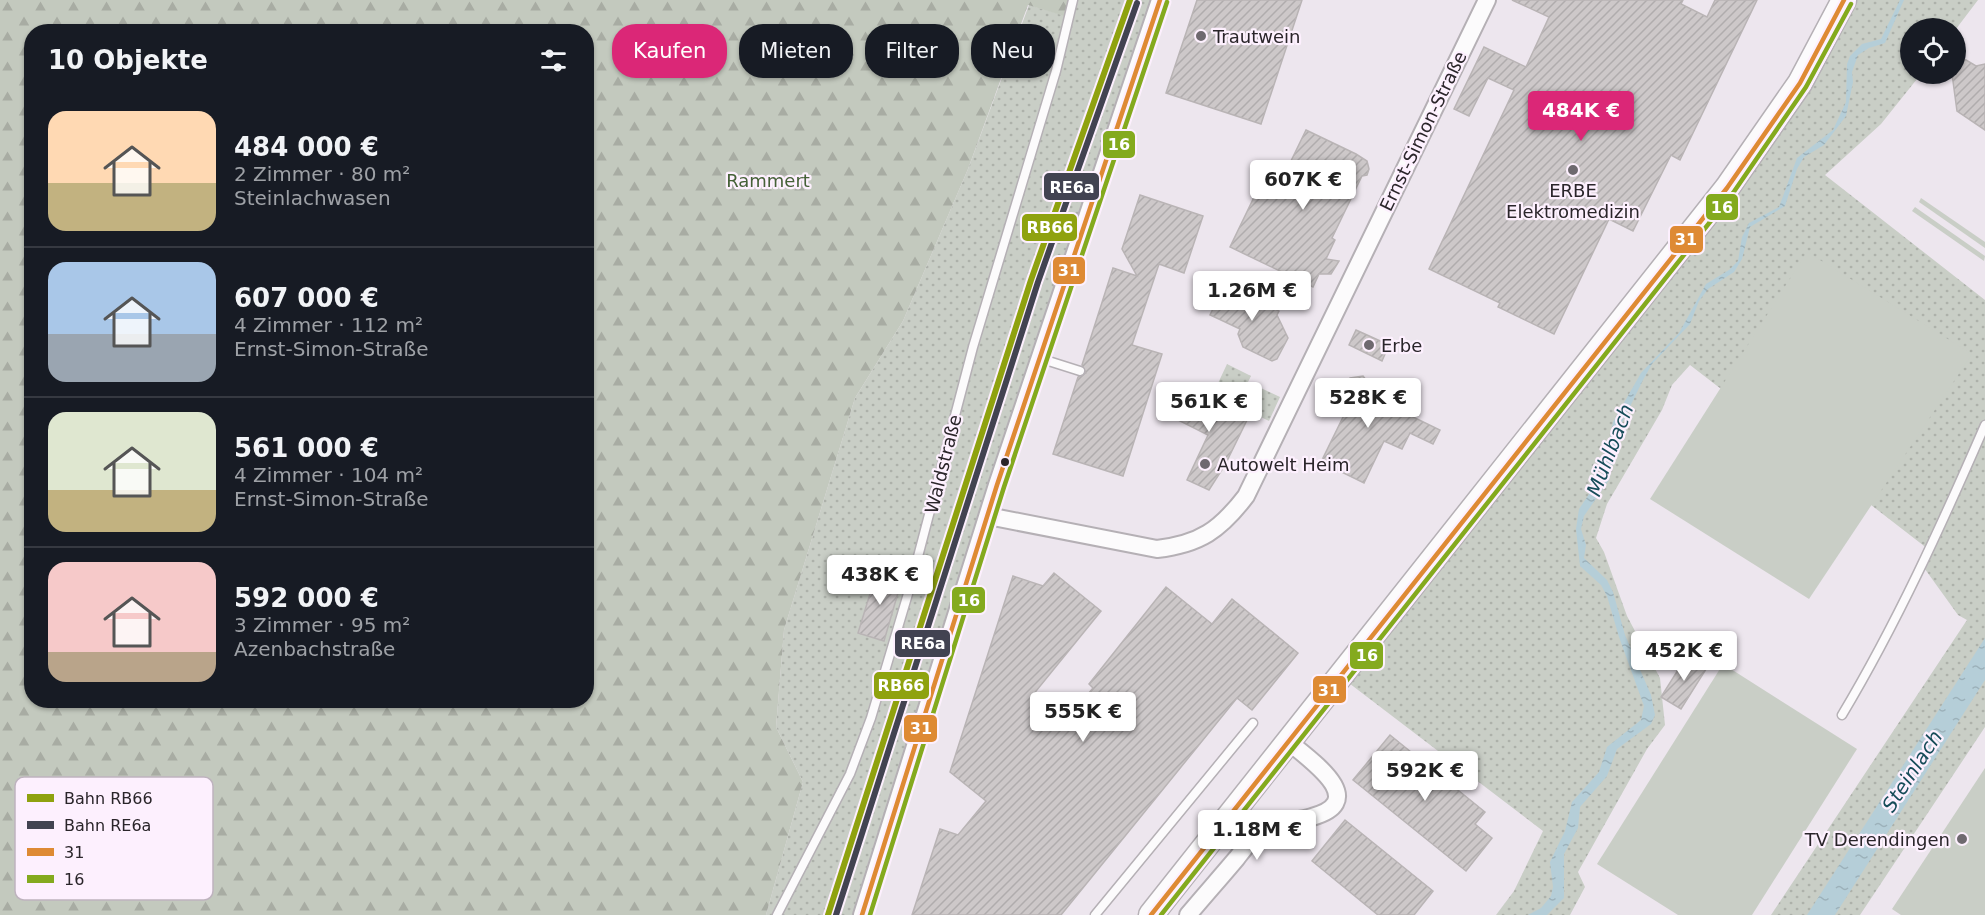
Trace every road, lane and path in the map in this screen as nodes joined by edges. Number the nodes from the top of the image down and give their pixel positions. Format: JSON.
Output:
{"nodes":[{"id":1,"x":1073,"y":0,"type":"edge"},
{"id":2,"x":1160,"y":0,"type":"edge"},
{"id":3,"x":1488,"y":0,"type":"edge"},
{"id":4,"x":1844,"y":0,"type":"edge"},
{"id":5,"x":1039,"y":358,"type":"junction"},
{"id":6,"x":1080,"y":371,"type":"dead end"},
{"id":7,"x":1985,"y":425,"type":"edge"},
{"id":8,"x":988,"y":516,"type":"junction"},
{"id":9,"x":1842,"y":715,"type":"dead end"},
{"id":10,"x":1253,"y":723,"type":"dead end"},
{"id":11,"x":1289,"y":742,"type":"junction"},
{"id":12,"x":777,"y":915,"type":"edge"},
{"id":13,"x":862,"y":915,"type":"edge"},
{"id":14,"x":1095,"y":915,"type":"edge"},
{"id":15,"x":1151,"y":915,"type":"edge"},
{"id":16,"x":1188,"y":915,"type":"edge"}],
"edges":[{"from":1,"to":12,"type":"lane","name":"Waldstraße"},
{"from":2,"to":5,"type":"street"},
{"from":3,"to":8,"type":"street","name":"Ernst-Simon-Straße"},
{"from":4,"to":11,"type":"street"},
{"from":5,"to":6,"type":"lane"},
{"from":5,"to":8,"type":"street"},
{"from":7,"to":9,"type":"lane"},
{"from":8,"to":13,"type":"street"},
{"from":10,"to":14,"type":"lane"},
{"from":11,"to":15,"type":"street"},
{"from":11,"to":16,"type":"street"}]}
